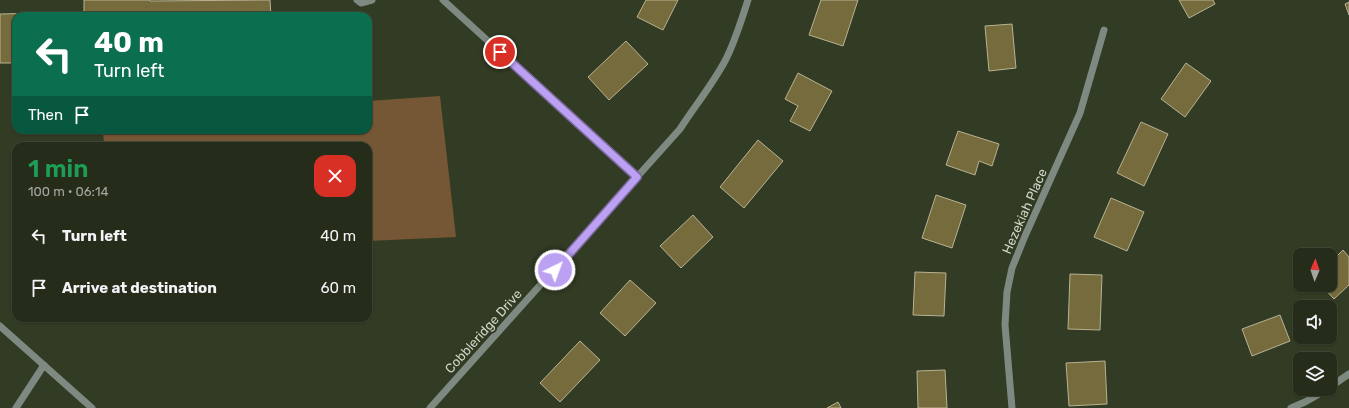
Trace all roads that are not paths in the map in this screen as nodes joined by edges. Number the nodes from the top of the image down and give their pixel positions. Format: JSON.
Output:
{"nodes":[{"id":1,"x":357,"y":0,"type":"edge"},
{"id":2,"x":372,"y":0,"type":"edge"},
{"id":3,"x":443,"y":0,"type":"edge"},
{"id":4,"x":748,"y":0,"type":"edge"},
{"id":5,"x":1104,"y":30,"type":"dead end"},
{"id":6,"x":637,"y":177,"type":"junction"},
{"id":7,"x":0,"y":326,"type":"edge"},
{"id":8,"x":44,"y":365,"type":"junction"},
{"id":9,"x":1349,"y":374,"type":"edge"},
{"id":10,"x":1337,"y":382,"type":"edge"},
{"id":11,"x":1315,"y":396,"type":"edge"},
{"id":12,"x":16,"y":408,"type":"edge"},
{"id":13,"x":92,"y":408,"type":"edge"},
{"id":14,"x":430,"y":408,"type":"edge"},
{"id":15,"x":1012,"y":408,"type":"edge"},
{"id":16,"x":1291,"y":408,"type":"edge"}],
"edges":[{"from":1,"to":2,"type":"street"},
{"from":3,"to":6,"type":"street"},
{"from":4,"to":6,"type":"street","name":"Cobbleridge Drive"},
{"from":5,"to":15,"type":"street","name":"Hezekiah Place"},
{"from":6,"to":14,"type":"street","name":"Cobbleridge Drive"},
{"from":7,"to":8,"type":"street"},
{"from":8,"to":12,"type":"street"},
{"from":8,"to":13,"type":"street"},
{"from":9,"to":10,"type":"street"},
{"from":11,"to":16,"type":"street"}]}
